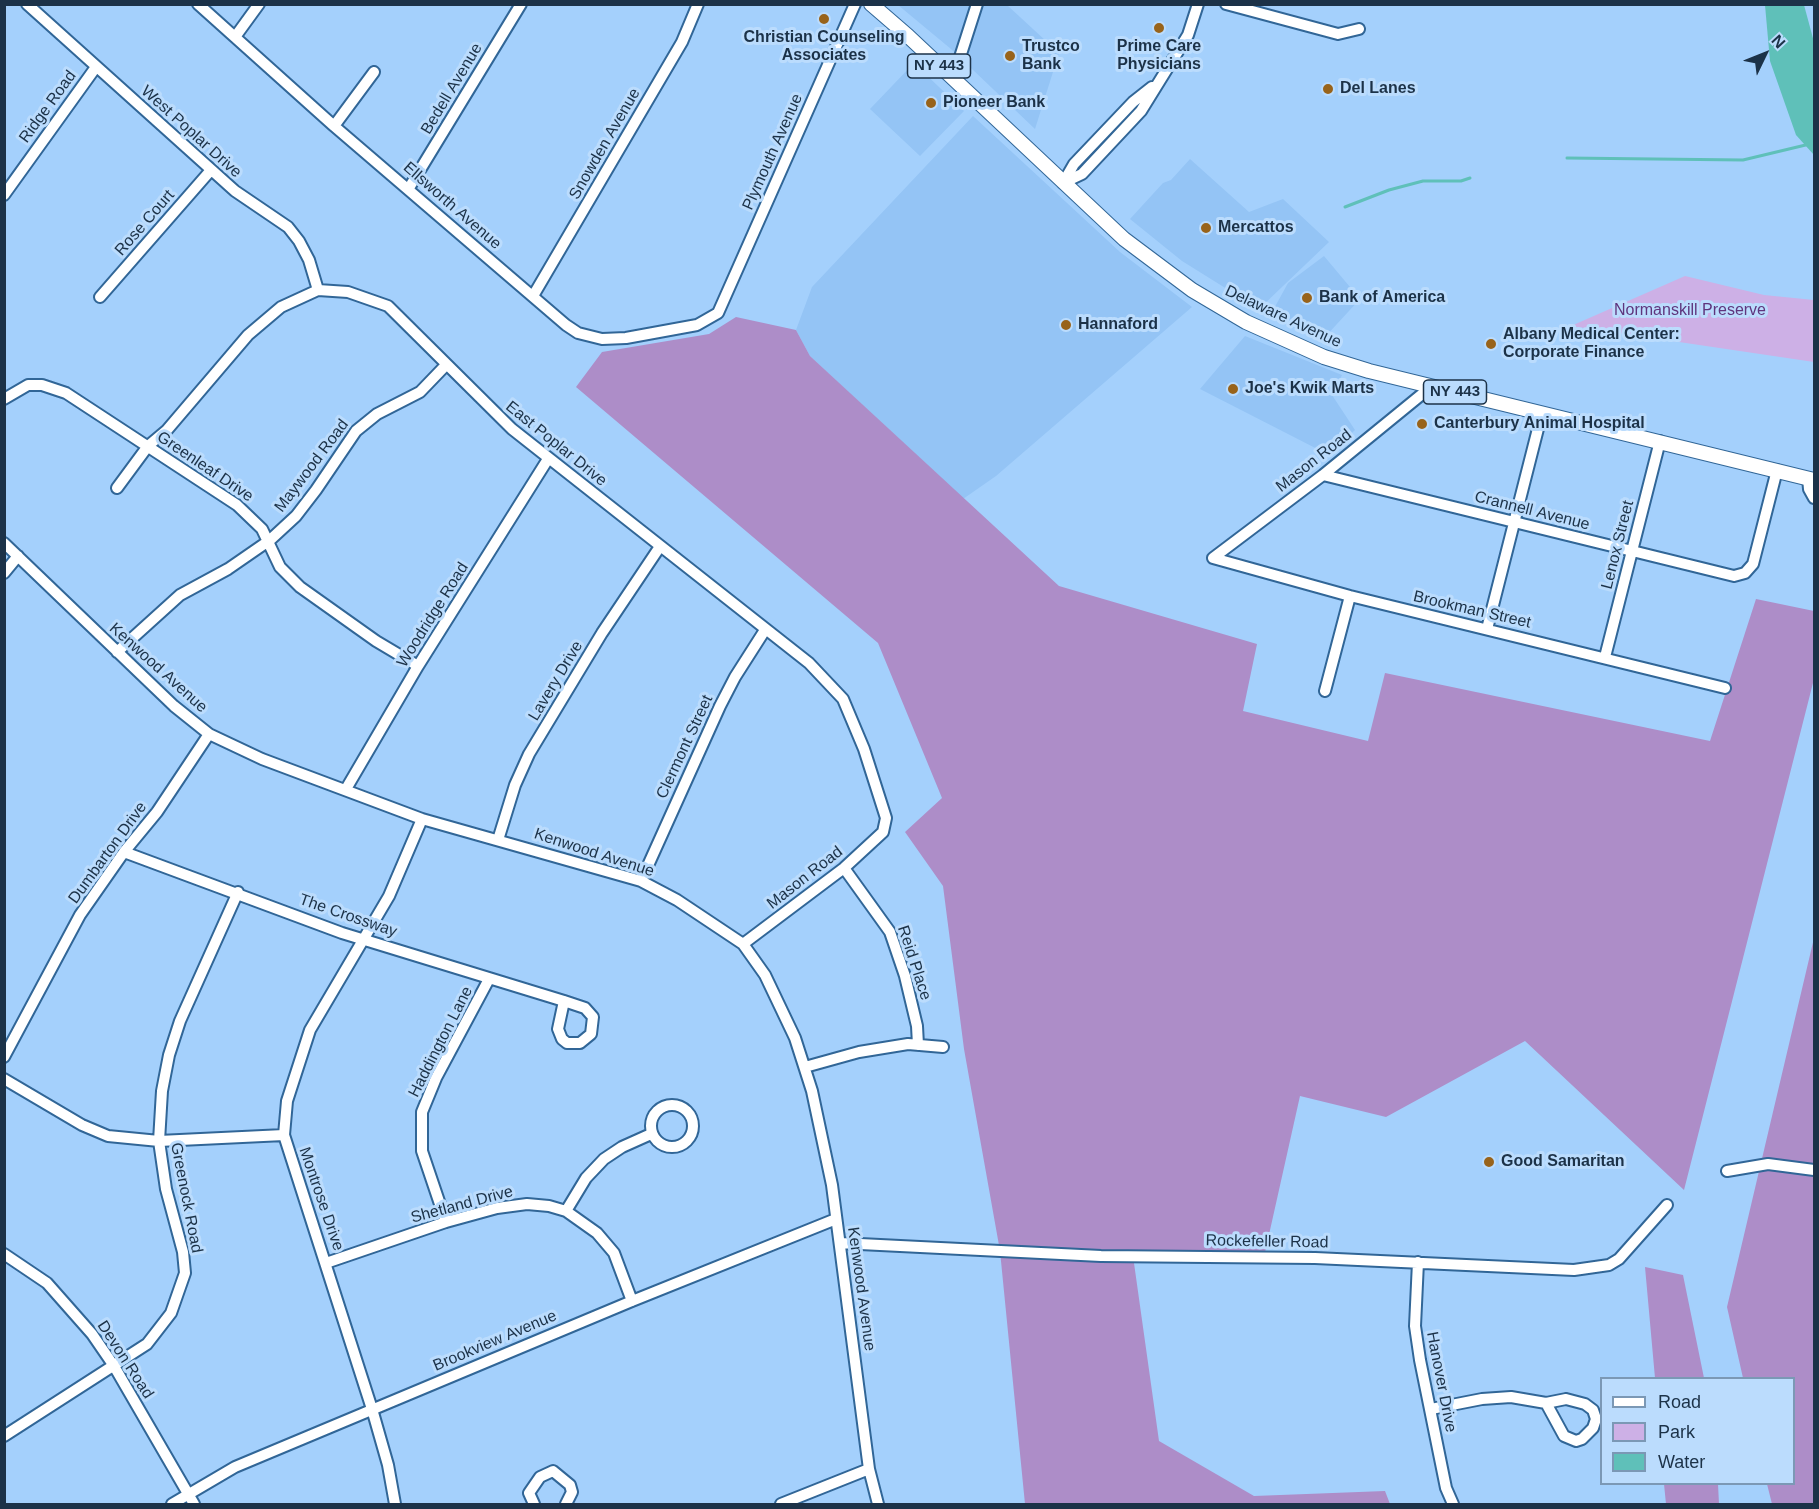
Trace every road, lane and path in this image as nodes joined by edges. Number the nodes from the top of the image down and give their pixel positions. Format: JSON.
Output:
{"nodes":[{"id":1,"x":27,"y":4,"type":"edge"},
{"id":2,"x":198,"y":4,"type":"edge"},
{"id":3,"x":259,"y":4,"type":"edge"},
{"id":4,"x":521,"y":4,"type":"edge"},
{"id":5,"x":698,"y":4,"type":"edge"},
{"id":6,"x":855,"y":4,"type":"edge"},
{"id":7,"x":872,"y":4,"type":"edge"},
{"id":8,"x":977,"y":4,"type":"edge"},
{"id":9,"x":1198,"y":4,"type":"edge"},
{"id":10,"x":1226,"y":4,"type":"edge"},
{"id":11,"x":1359,"y":29,"type":"dead end"},
{"id":12,"x":235,"y":37,"type":"junction"},
{"id":13,"x":96,"y":67,"type":"junction"},
{"id":14,"x":374,"y":72,"type":"dead end"},
{"id":15,"x":953,"y":79,"type":"junction"},
{"id":16,"x":334,"y":126,"type":"junction"},
{"id":17,"x":212,"y":170,"type":"junction"},
{"id":18,"x":1063,"y":183,"type":"junction"},
{"id":19,"x":409,"y":188,"type":"junction"},
{"id":20,"x":4,"y":195,"type":"edge"},
{"id":21,"x":318,"y":290,"type":"junction"},
{"id":22,"x":533,"y":296,"type":"junction"},
{"id":23,"x":100,"y":297,"type":"dead end"},
{"id":24,"x":718,"y":313,"type":"joint"},
{"id":25,"x":446,"y":365,"type":"junction"},
{"id":26,"x":1432,"y":386,"type":"junction"},
{"id":27,"x":4,"y":399,"type":"edge"},
{"id":28,"x":1542,"y":413,"type":"junction"},
{"id":29,"x":1660,"y":441,"type":"junction"},
{"id":30,"x":148,"y":447,"type":"junction"},
{"id":31,"x":548,"y":459,"type":"junction"},
{"id":32,"x":1777,"y":470,"type":"junction"},
{"id":33,"x":1323,"y":475,"type":"junction"},
{"id":34,"x":1811,"y":479,"type":"edge"},
{"id":35,"x":117,"y":488,"type":"dead end"},
{"id":36,"x":1815,"y":498,"type":"edge"},
{"id":37,"x":1515,"y":522,"type":"junction"},
{"id":38,"x":270,"y":540,"type":"junction"},
{"id":39,"x":4,"y":543,"type":"edge"},
{"id":40,"x":659,"y":548,"type":"junction"},
{"id":41,"x":1631,"y":551,"type":"junction"},
{"id":42,"x":18,"y":556,"type":"junction"},
{"id":43,"x":1213,"y":558,"type":"joint"},
{"id":44,"x":4,"y":573,"type":"edge"},
{"id":45,"x":1350,"y":596,"type":"junction"},
{"id":46,"x":1487,"y":629,"type":"junction"},
{"id":47,"x":765,"y":630,"type":"junction"},
{"id":48,"x":117,"y":652,"type":"junction"},
{"id":49,"x":1605,"y":657,"type":"junction"},
{"id":50,"x":418,"y":666,"type":"junction"},
{"id":51,"x":1725,"y":688,"type":"dead end"},
{"id":52,"x":1325,"y":691,"type":"dead end"},
{"id":53,"x":209,"y":734,"type":"junction"},
{"id":54,"x":346,"y":789,"type":"junction"},
{"id":55,"x":422,"y":819,"type":"junction"},
{"id":56,"x":883,"y":832,"type":"joint"},
{"id":57,"x":498,"y":840,"type":"junction"},
{"id":58,"x":124,"y":852,"type":"junction"},
{"id":59,"x":844,"y":868,"type":"junction"},
{"id":60,"x":641,"y":881,"type":"junction"},
{"id":61,"x":238,"y":892,"type":"junction"},
{"id":62,"x":364,"y":938,"type":"junction"},
{"id":63,"x":743,"y":944,"type":"junction"},
{"id":64,"x":489,"y":979,"type":"junction"},
{"id":65,"x":564,"y":1001,"type":"dead end"},
{"id":66,"x":918,"y":1045,"type":"junction"},
{"id":67,"x":943,"y":1047,"type":"dead end"},
{"id":68,"x":4,"y":1057,"type":"edge"},
{"id":69,"x":805,"y":1067,"type":"junction"},
{"id":70,"x":4,"y":1079,"type":"edge"},
{"id":71,"x":651,"y":1134,"type":"junction"},
{"id":72,"x":284,"y":1135,"type":"junction"},
{"id":73,"x":159,"y":1141,"type":"junction"},
{"id":74,"x":1815,"y":1170,"type":"edge"},
{"id":75,"x":1727,"y":1171,"type":"dead end"},
{"id":76,"x":1667,"y":1205,"type":"dead end"},
{"id":77,"x":566,"y":1211,"type":"junction"},
{"id":78,"x":836,"y":1219,"type":"junction"},
{"id":79,"x":446,"y":1222,"type":"junction"},
{"id":80,"x":840,"y":1243,"type":"junction"},
{"id":81,"x":4,"y":1254,"type":"edge"},
{"id":82,"x":1418,"y":1262,"type":"junction"},
{"id":83,"x":326,"y":1263,"type":"junction"},
{"id":84,"x":632,"y":1300,"type":"junction"},
{"id":85,"x":114,"y":1366,"type":"junction"},
{"id":86,"x":1546,"y":1403,"type":"junction"},
{"id":87,"x":372,"y":1408,"type":"junction"},
{"id":88,"x":1431,"y":1409,"type":"junction"},
{"id":89,"x":4,"y":1436,"type":"edge"},
{"id":90,"x":869,"y":1468,"type":"junction"},
{"id":91,"x":188,"y":1493,"type":"junction"},
{"id":92,"x":172,"y":1504,"type":"edge"},
{"id":93,"x":194,"y":1504,"type":"edge"},
{"id":94,"x":396,"y":1504,"type":"edge"},
{"id":95,"x":534,"y":1504,"type":"edge"},
{"id":96,"x":566,"y":1504,"type":"edge"},
{"id":97,"x":782,"y":1504,"type":"edge"},
{"id":98,"x":878,"y":1504,"type":"edge"},
{"id":99,"x":1453,"y":1504,"type":"edge"}],
"edges":[{"from":1,"to":13,"type":"street","name":"West Poplar Drive"},
{"from":2,"to":12,"type":"street","name":"Ellsworth Avenue"},
{"from":3,"to":12,"type":"street"},
{"from":4,"to":19,"type":"street","name":"Bedell Avenue"},
{"from":5,"to":22,"type":"street","name":"Snowden Avenue"},
{"from":6,"to":24,"type":"street","name":"Plymouth Avenue"},
{"from":7,"to":15,"type":"main road","name":"Delaware Avenue","number":"NY 443"},
{"from":8,"to":15,"type":"street"},
{"from":9,"to":18,"type":"street"},
{"from":10,"to":11,"type":"street"},
{"from":12,"to":16,"type":"street","name":"Ellsworth Avenue"},
{"from":13,"to":17,"type":"street","name":"West Poplar Drive"},
{"from":13,"to":20,"type":"street","name":"Ridge Road"},
{"from":14,"to":16,"type":"street"},
{"from":15,"to":18,"type":"main road","name":"Delaware Avenue","number":"NY 443"},
{"from":16,"to":19,"type":"street","name":"Ellsworth Avenue"},
{"from":17,"to":21,"type":"street","name":"West Poplar Drive"},
{"from":17,"to":23,"type":"street","name":"Rose Court"},
{"from":18,"to":26,"type":"main road","name":"Delaware Avenue","number":"NY 443"},
{"from":19,"to":22,"type":"street","name":"Ellsworth Avenue"},
{"from":21,"to":25,"type":"street","name":"East Poplar Drive"},
{"from":21,"to":30,"type":"street","name":"East Poplar Drive"},
{"from":22,"to":24,"type":"street","name":"Ellsworth Avenue"},
{"from":25,"to":31,"type":"street","name":"East Poplar Drive"},
{"from":25,"to":38,"type":"street","name":"Maywood Road"},
{"from":26,"to":28,"type":"main road","name":"Delaware Avenue","number":"NY 443"},
{"from":26,"to":33,"type":"street","name":"Mason Road"},
{"from":27,"to":30,"type":"street","name":"Greenleaf Drive"},
{"from":28,"to":29,"type":"main road","name":"Delaware Avenue","number":"NY 443"},
{"from":28,"to":37,"type":"street"},
{"from":29,"to":32,"type":"main road","name":"Delaware Avenue","number":"NY 443"},
{"from":29,"to":41,"type":"street","name":"Lenox Street"},
{"from":30,"to":35,"type":"street","name":"East Poplar Drive"},
{"from":30,"to":38,"type":"street","name":"Greenleaf Drive"},
{"from":31,"to":40,"type":"street","name":"East Poplar Drive"},
{"from":31,"to":50,"type":"street","name":"Woodridge Road"},
{"from":32,"to":34,"type":"main road","name":"Delaware Avenue","number":"NY 443"},
{"from":32,"to":41,"type":"street","name":"Crannell Avenue"},
{"from":33,"to":37,"type":"street","name":"Crannell Avenue"},
{"from":33,"to":43,"type":"street","name":"Mason Road"},
{"from":34,"to":36,"type":"street"},
{"from":37,"to":41,"type":"street","name":"Crannell Avenue"},
{"from":37,"to":46,"type":"street"},
{"from":38,"to":48,"type":"street","name":"Maywood Road"},
{"from":38,"to":50,"type":"street","name":"Greenleaf Drive"},
{"from":39,"to":42,"type":"street","name":"Kenwood Avenue"},
{"from":40,"to":47,"type":"street","name":"East Poplar Drive"},
{"from":40,"to":57,"type":"street","name":"Lavery Drive"},
{"from":41,"to":49,"type":"street","name":"Lenox Street"},
{"from":42,"to":44,"type":"street"},
{"from":42,"to":48,"type":"street","name":"Kenwood Avenue"},
{"from":43,"to":45,"type":"street","name":"Brookman Street"},
{"from":45,"to":46,"type":"street","name":"Brookman Street"},
{"from":45,"to":52,"type":"street"},
{"from":46,"to":49,"type":"street","name":"Brookman Street"},
{"from":47,"to":56,"type":"street","name":"East Poplar Drive"},
{"from":47,"to":60,"type":"street","name":"Clermont Street"},
{"from":48,"to":53,"type":"street","name":"Kenwood Avenue"},
{"from":49,"to":51,"type":"street","name":"Brookman Street"},
{"from":50,"to":54,"type":"street","name":"Woodridge Road"},
{"from":53,"to":54,"type":"street","name":"Kenwood Avenue"},
{"from":53,"to":58,"type":"street","name":"Dumbarton Drive"},
{"from":54,"to":55,"type":"street","name":"Kenwood Avenue"},
{"from":55,"to":57,"type":"street","name":"Kenwood Avenue"},
{"from":55,"to":62,"type":"street","name":"Montrose Drive"},
{"from":56,"to":59,"type":"street","name":"Mason Road"},
{"from":57,"to":60,"type":"street","name":"Kenwood Avenue"},
{"from":58,"to":61,"type":"street","name":"The Crossway"},
{"from":58,"to":68,"type":"street","name":"Dumbarton Drive"},
{"from":59,"to":63,"type":"street","name":"Mason Road"},
{"from":59,"to":66,"type":"street","name":"Reid Place"},
{"from":60,"to":63,"type":"street","name":"Kenwood Avenue"},
{"from":61,"to":62,"type":"street","name":"The Crossway"},
{"from":61,"to":73,"type":"street","name":"Greenock Road"},
{"from":62,"to":64,"type":"street","name":"The Crossway"},
{"from":62,"to":72,"type":"street","name":"Montrose Drive"},
{"from":63,"to":69,"type":"street","name":"Kenwood Avenue"},
{"from":64,"to":65,"type":"street","name":"The Crossway"},
{"from":64,"to":79,"type":"street","name":"Haddington Lane"},
{"from":66,"to":67,"type":"street"},
{"from":66,"to":69,"type":"street"},
{"from":69,"to":78,"type":"street","name":"Kenwood Avenue"},
{"from":70,"to":73,"type":"street"},
{"from":71,"to":71,"type":"street"},
{"from":71,"to":77,"type":"street"},
{"from":72,"to":73,"type":"street"},
{"from":72,"to":83,"type":"street","name":"Montrose Drive"},
{"from":73,"to":85,"type":"street","name":"Greenock Road"},
{"from":74,"to":75,"type":"street"},
{"from":76,"to":82,"type":"street","name":"Rockefeller Road"},
{"from":77,"to":79,"type":"street","name":"Shetland Drive"},
{"from":77,"to":84,"type":"street","name":"Shetland Drive"},
{"from":78,"to":80,"type":"street","name":"Kenwood Avenue"},
{"from":78,"to":84,"type":"street","name":"Brookview Avenue"},
{"from":79,"to":83,"type":"street","name":"Shetland Drive"},
{"from":80,"to":82,"type":"street","name":"Rockefeller Road"},
{"from":80,"to":90,"type":"street","name":"Kenwood Avenue"},
{"from":81,"to":85,"type":"street","name":"Devon Road"},
{"from":82,"to":88,"type":"street","name":"Hanover Drive"},
{"from":83,"to":87,"type":"street","name":"Montrose Drive"},
{"from":84,"to":87,"type":"street","name":"Brookview Avenue"},
{"from":85,"to":89,"type":"street","name":"Greenock Road"},
{"from":85,"to":91,"type":"street","name":"Devon Road"},
{"from":86,"to":86,"type":"street"},
{"from":86,"to":88,"type":"street"},
{"from":87,"to":91,"type":"street","name":"Brookview Avenue"},
{"from":87,"to":94,"type":"street","name":"Montrose Drive"},
{"from":88,"to":99,"type":"street","name":"Hanover Drive"},
{"from":90,"to":97,"type":"street"},
{"from":90,"to":98,"type":"street","name":"Kenwood Avenue"},
{"from":91,"to":92,"type":"street","name":"Brookview Avenue"},
{"from":91,"to":93,"type":"street","name":"Devon Road"},
{"from":95,"to":96,"type":"street"}]}
